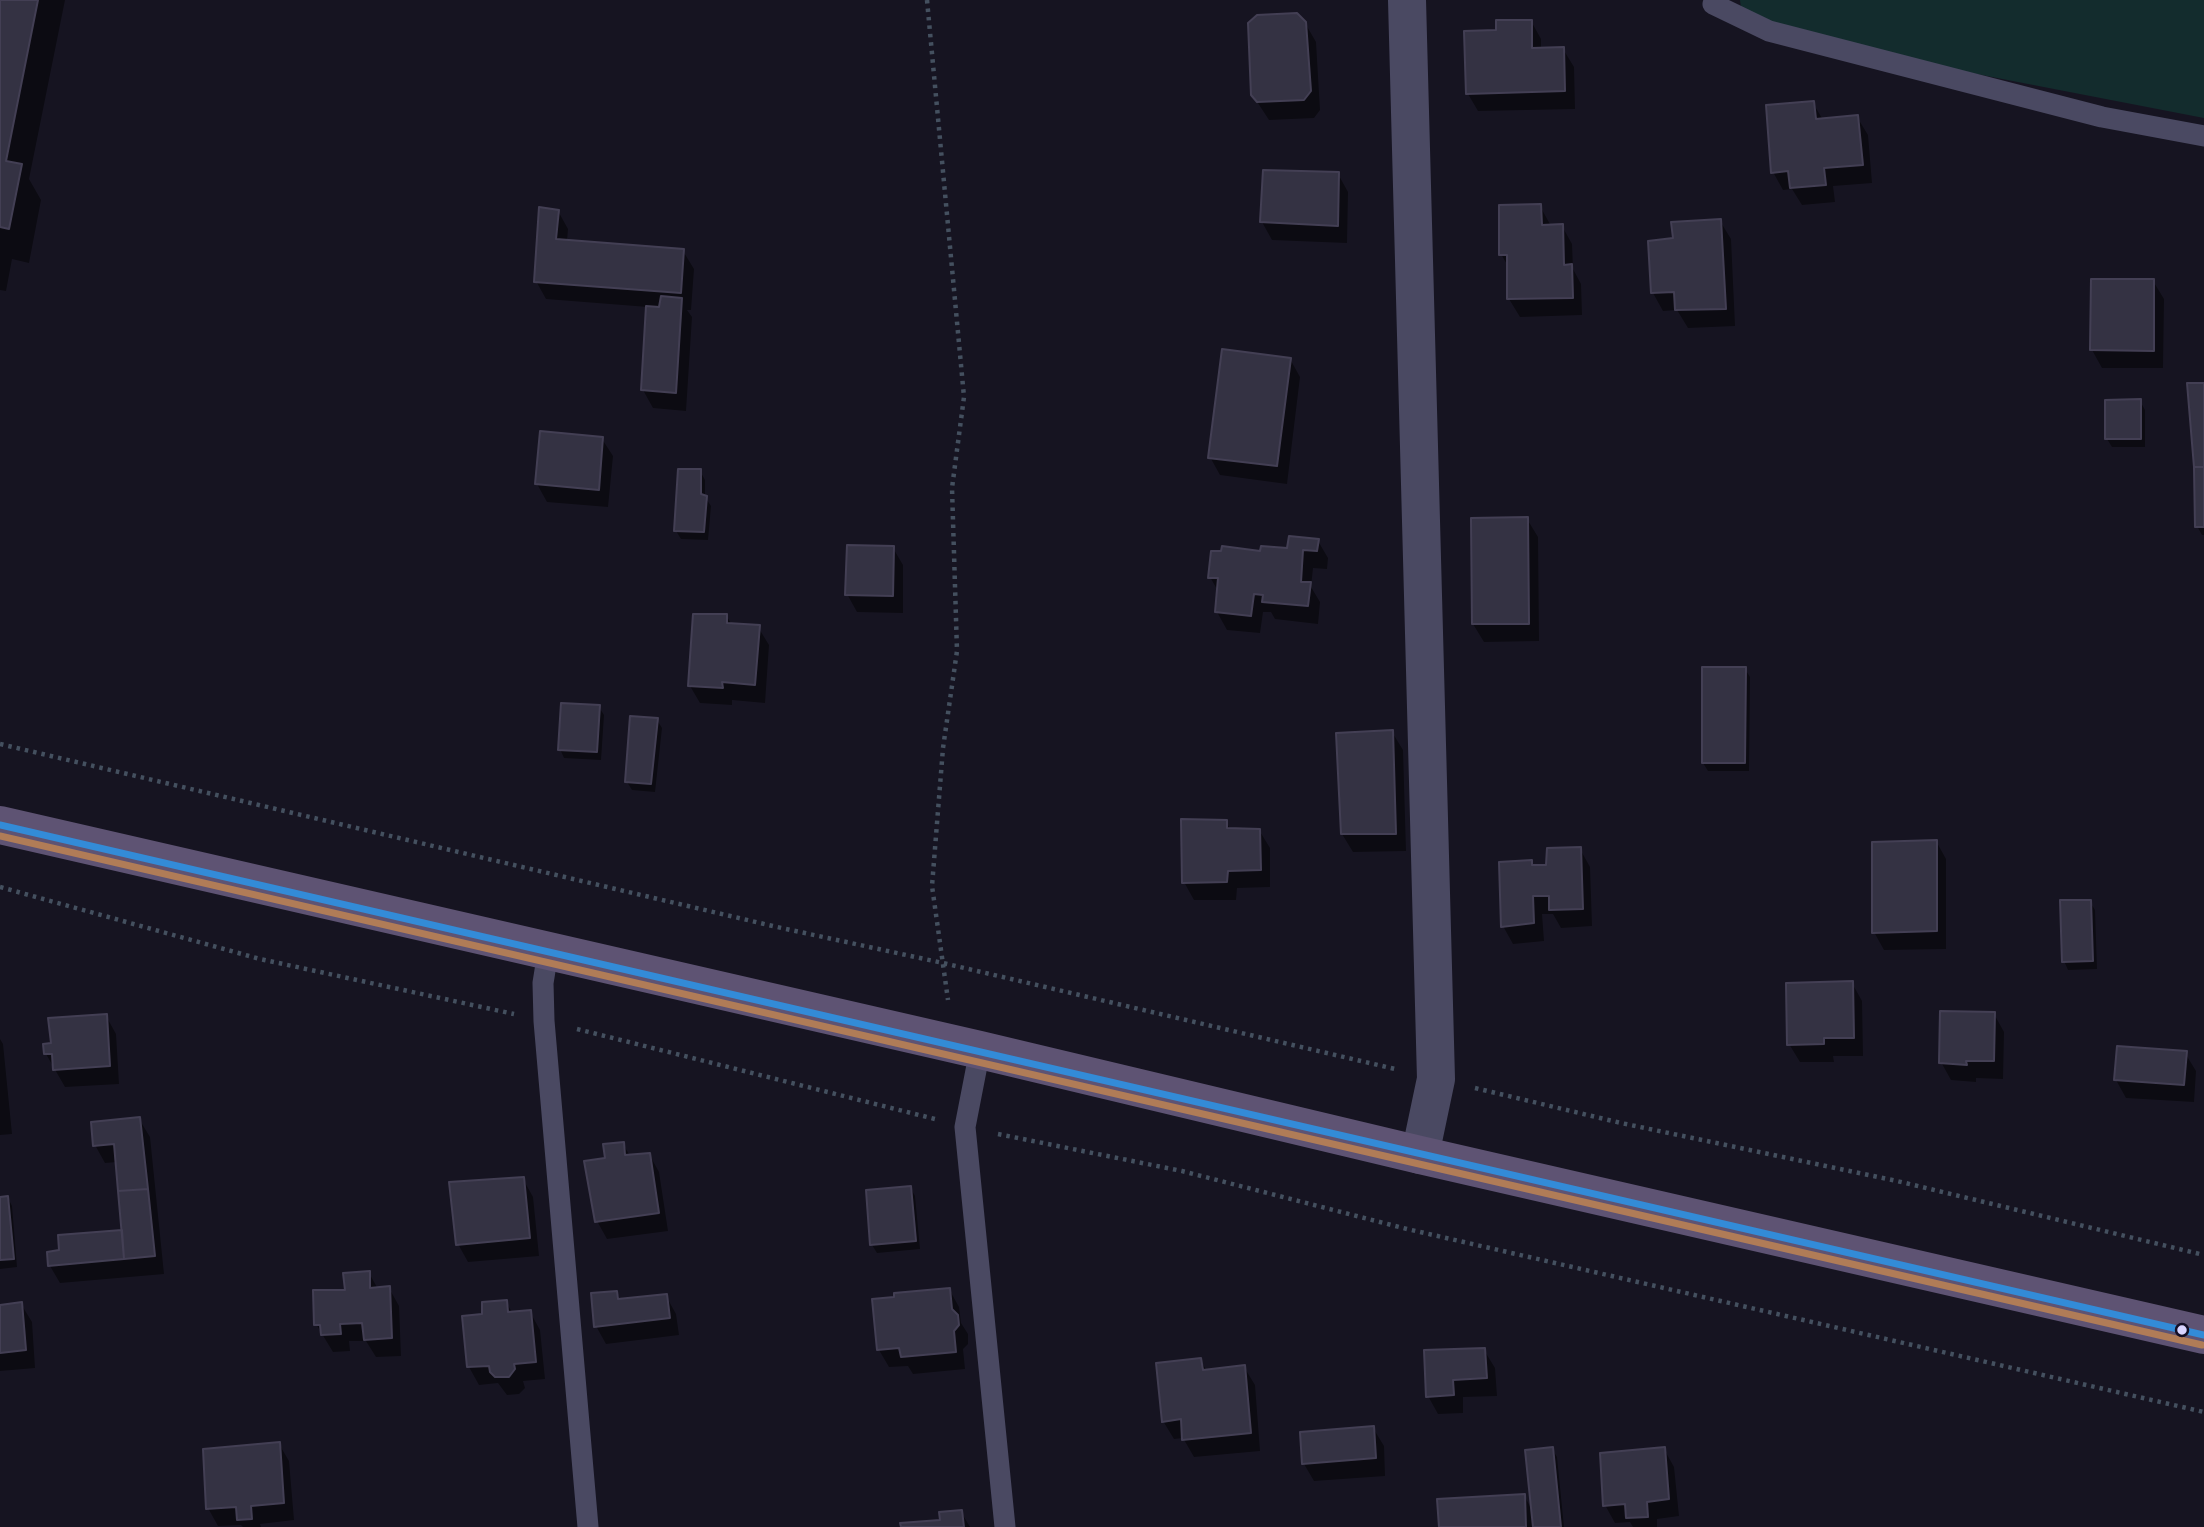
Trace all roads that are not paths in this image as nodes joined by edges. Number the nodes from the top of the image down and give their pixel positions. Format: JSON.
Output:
{"nodes":[{"id":1,"x":1408,"y":0,"type":"edge"},
{"id":2,"x":1713,"y":4,"type":"dead end"},
{"id":3,"x":2204,"y":136,"type":"edge"},
{"id":4,"x":0,"y":825,"type":"edge"},
{"id":5,"x":548,"y":952,"type":"junction"},
{"id":6,"x":964,"y":1047,"type":"junction"},
{"id":7,"x":1420,"y":1155,"type":"junction"},
{"id":8,"x":2204,"y":1335,"type":"edge"},
{"id":9,"x":588,"y":1527,"type":"edge"},
{"id":10,"x":1005,"y":1527,"type":"edge"}],
"edges":[{"from":1,"to":7,"type":"street"},
{"from":2,"to":3,"type":"lane"},
{"from":4,"to":5,"type":"main road"},
{"from":5,"to":6,"type":"main road"},
{"from":5,"to":9,"type":"lane"},
{"from":6,"to":7,"type":"main road"},
{"from":6,"to":10,"type":"lane"},
{"from":7,"to":8,"type":"main road"}]}
